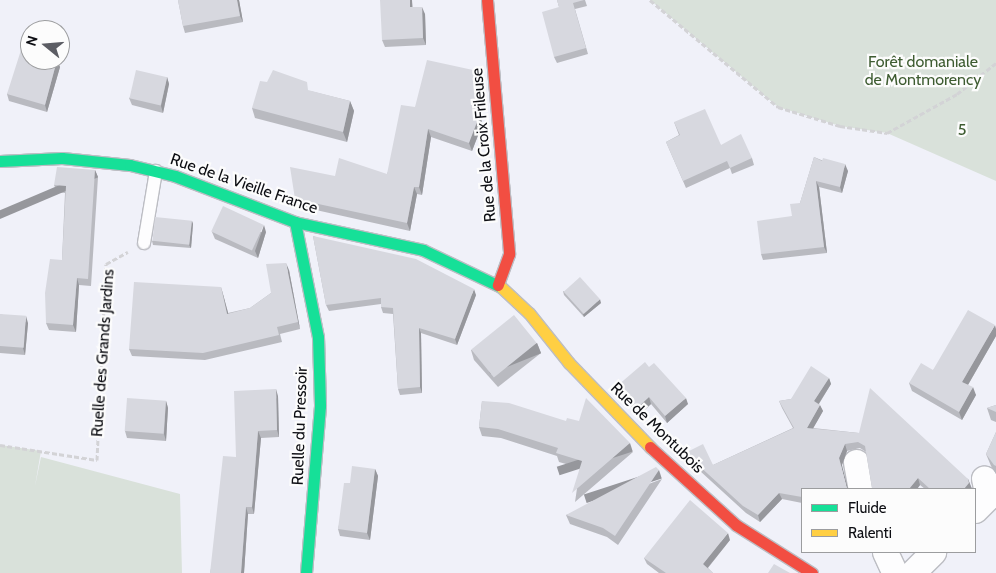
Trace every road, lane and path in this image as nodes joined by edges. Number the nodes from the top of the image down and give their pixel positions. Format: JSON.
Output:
{"nodes":[{"id":1,"x":488,"y":0,"type":"edge"},
{"id":2,"x":650,"y":0,"type":"edge"},
{"id":3,"x":996,"y":63,"type":"edge"},
{"id":4,"x":0,"y":161,"type":"edge"},
{"id":5,"x":156,"y":171,"type":"junction"},
{"id":6,"x":296,"y":222,"type":"junction"},
{"id":7,"x":144,"y":243,"type":"joint"},
{"id":8,"x":498,"y":285,"type":"junction"},
{"id":9,"x":0,"y":445,"type":"edge"},
{"id":10,"x":856,"y":462,"type":"dead end"},
{"id":11,"x":861,"y":488,"type":"edge"},
{"id":12,"x":885,"y":553,"type":"edge"},
{"id":13,"x":932,"y":553,"type":"edge"},
{"id":14,"x":306,"y":573,"type":"edge"},
{"id":15,"x":812,"y":573,"type":"edge"},
{"id":16,"x":895,"y":573,"type":"edge"},
{"id":17,"x":912,"y":573,"type":"edge"}],
"edges":[{"from":1,"to":8,"type":"street","name":"Rue de la Croix Frileuse"},
{"from":2,"to":3,"type":"path"},
{"from":4,"to":5,"type":"street","name":"Rue de la Vieille France"},
{"from":5,"to":6,"type":"street","name":"Rue de la Vieille France"},
{"from":5,"to":7,"type":"lane"},
{"from":6,"to":8,"type":"street","name":"Rue de la Vieille France"},
{"from":6,"to":14,"type":"street","name":"Ruelle du Pressoir"},
{"from":7,"to":9,"type":"path","name":"Ruelle des Grands Jardins"},
{"from":8,"to":15,"type":"street","name":"Rue de Montubois"},
{"from":10,"to":11,"type":"street"},
{"from":12,"to":16,"type":"street"},
{"from":13,"to":17,"type":"street"}]}
